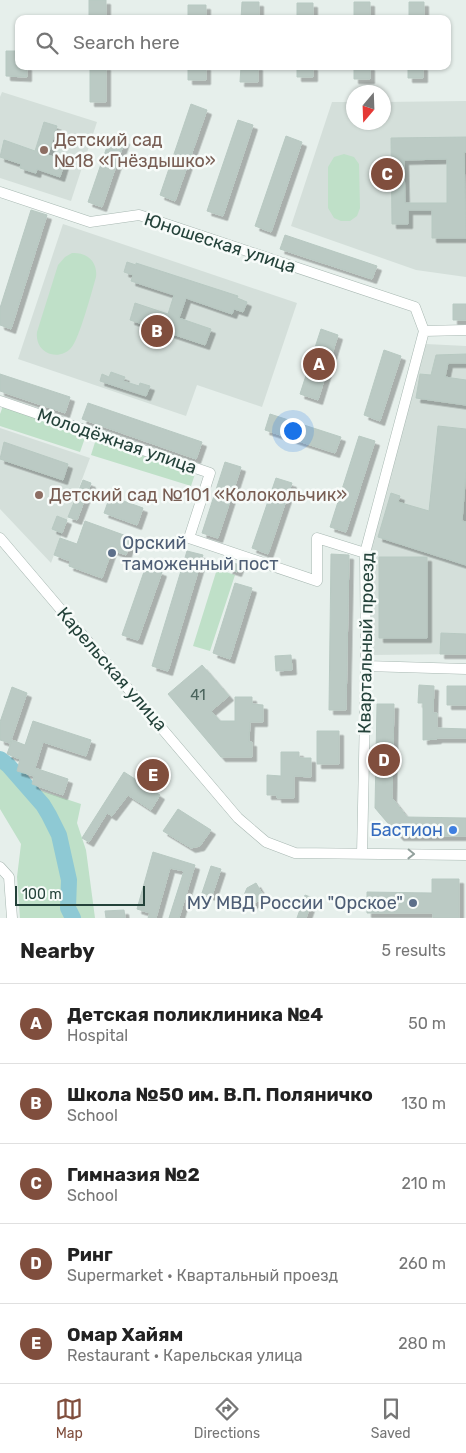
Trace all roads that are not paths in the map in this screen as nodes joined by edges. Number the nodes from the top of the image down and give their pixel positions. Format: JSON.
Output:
{"nodes":[{"id":1,"x":0,"y":192,"type":"edge"},
{"id":2,"x":466,"y":330,"type":"edge"},
{"id":3,"x":424,"y":331,"type":"junction"},
{"id":4,"x":0,"y":401,"type":"edge"},
{"id":5,"x":0,"y":538,"type":"edge"},
{"id":6,"x":365,"y":554,"type":"junction"},
{"id":7,"x":366,"y":666,"type":"junction"},
{"id":8,"x":466,"y":669,"type":"edge"},
{"id":9,"x":362,"y":854,"type":"junction"},
{"id":10,"x":466,"y":855,"type":"edge"},
{"id":11,"x":0,"y":866,"type":"edge"},
{"id":12,"x":12,"y":918,"type":"edge"}],
"edges":[{"from":1,"to":3,"type":"street","name":"Юношеская улица"},
{"from":2,"to":3,"type":"street"},
{"from":3,"to":6,"type":"street","name":"Квартальный проезд"},
{"from":4,"to":6,"type":"street","name":"Молодёжная улица"},
{"from":5,"to":9,"type":"street","name":"Карельская улица"},
{"from":6,"to":7,"type":"street","name":"Квартальный проезд"},
{"from":7,"to":8,"type":"street"},
{"from":7,"to":9,"type":"street","name":"Квартальный проезд"},
{"from":9,"to":10,"type":"street","name":"Карельская улица","one_way":true},
{"from":11,"to":12,"type":"street"}]}
